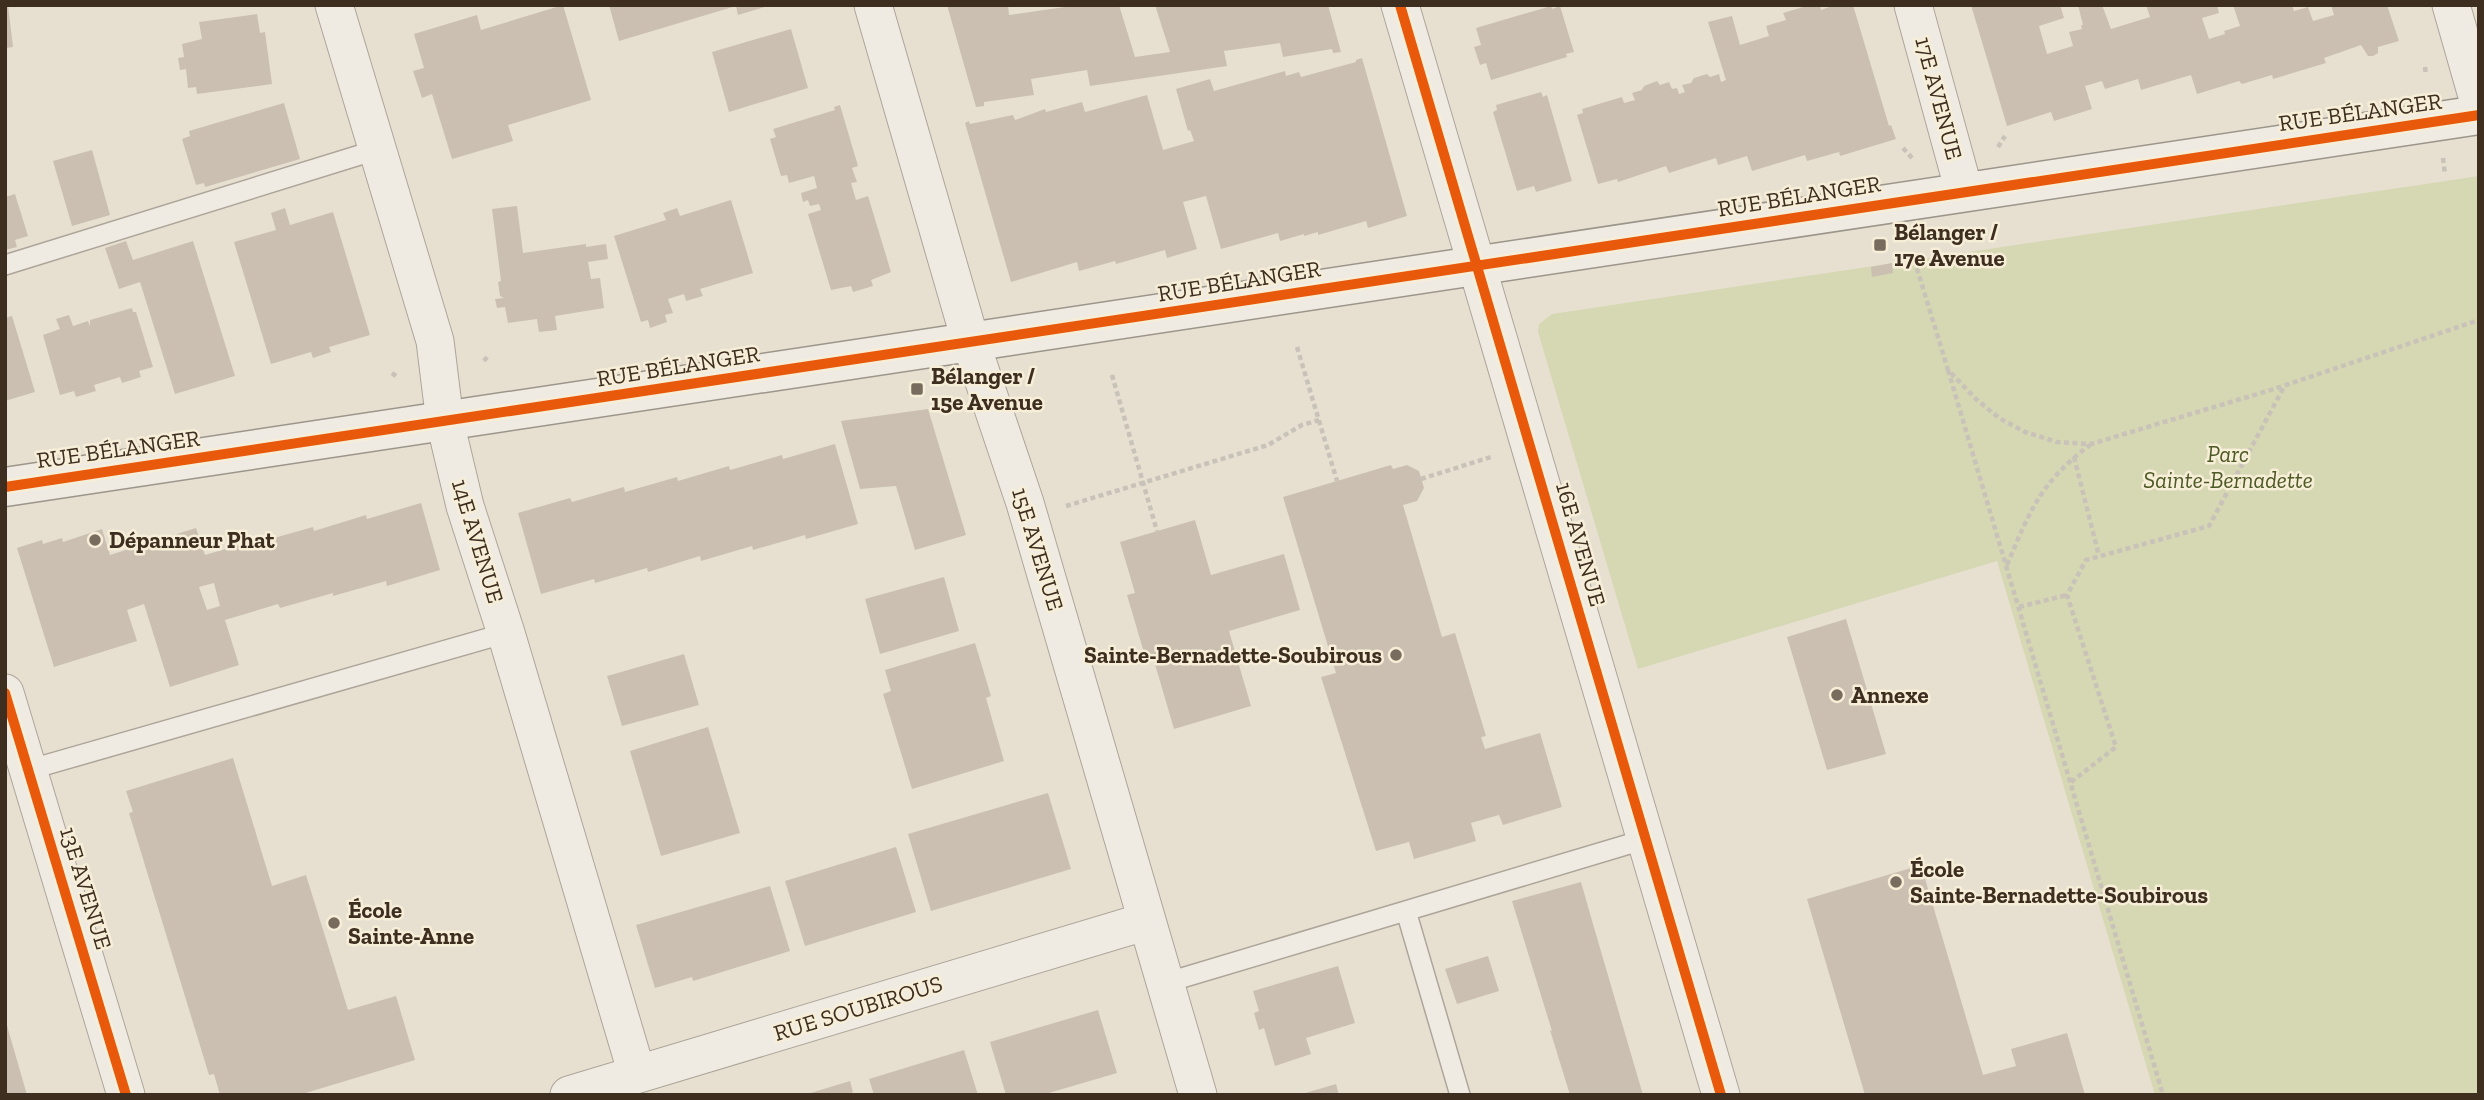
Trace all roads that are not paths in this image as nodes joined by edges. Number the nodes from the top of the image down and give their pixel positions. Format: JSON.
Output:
{"nodes":[{"id":1,"x":334,"y":5,"type":"edge"},
{"id":2,"x":873,"y":5,"type":"edge"},
{"id":3,"x":1400,"y":5,"type":"edge"},
{"id":4,"x":1913,"y":5,"type":"edge"},
{"id":5,"x":2451,"y":5,"type":"edge"},
{"id":6,"x":2479,"y":103,"type":"edge"},
{"id":7,"x":2479,"y":115,"type":"edge"},
{"id":8,"x":376,"y":150,"type":"junction"},
{"id":9,"x":1964,"y":191,"type":"junction"},
{"id":10,"x":5,"y":265,"type":"edge"},
{"id":11,"x":1478,"y":266,"type":"junction"},
{"id":12,"x":971,"y":342,"type":"junction"},
{"id":13,"x":445,"y":422,"type":"junction"},
{"id":14,"x":5,"y":487,"type":"edge"},
{"id":15,"x":506,"y":632,"type":"junction"},
{"id":16,"x":6,"y":696,"type":"edge"},
{"id":17,"x":28,"y":770,"type":"junction"},
{"id":18,"x":1646,"y":839,"type":"junction"},
{"id":19,"x":1406,"y":911,"type":"junction"},
{"id":20,"x":1147,"y":921,"type":"junction"},
{"id":21,"x":1166,"y":983,"type":"junction"},
{"id":22,"x":637,"y":1074,"type":"junction"},
{"id":23,"x":126,"y":1095,"type":"edge"},
{"id":24,"x":569,"y":1095,"type":"edge"},
{"id":25,"x":1198,"y":1095,"type":"edge"},
{"id":26,"x":1460,"y":1095,"type":"edge"},
{"id":27,"x":1721,"y":1095,"type":"edge"}],
"edges":[{"from":1,"to":8,"type":"street","name":"14E AVENUE"},
{"from":2,"to":12,"type":"street","name":"15E AVENUE"},
{"from":3,"to":11,"type":"street","name":"16E AVENUE"},
{"from":4,"to":9,"type":"street","name":"17E AVENUE"},
{"from":5,"to":6,"type":"street"},
{"from":7,"to":9,"type":"street","name":"RUE BÉLANGER"},
{"from":8,"to":10,"type":"lane"},
{"from":8,"to":13,"type":"street","name":"14E AVENUE"},
{"from":9,"to":11,"type":"street","name":"RUE BÉLANGER"},
{"from":11,"to":12,"type":"street","name":"RUE BÉLANGER"},
{"from":11,"to":18,"type":"street","name":"16E AVENUE"},
{"from":12,"to":13,"type":"street","name":"RUE BÉLANGER"},
{"from":12,"to":20,"type":"street","name":"15E AVENUE"},
{"from":13,"to":14,"type":"street","name":"RUE BÉLANGER"},
{"from":13,"to":15,"type":"street","name":"14E AVENUE"},
{"from":15,"to":17,"type":"lane"},
{"from":15,"to":22,"type":"street","name":"14E AVENUE"},
{"from":16,"to":17,"type":"street","name":"13E AVENUE"},
{"from":17,"to":23,"type":"street","name":"13E AVENUE"},
{"from":18,"to":19,"type":"lane"},
{"from":18,"to":27,"type":"street","name":"16E AVENUE"},
{"from":19,"to":21,"type":"lane"},
{"from":19,"to":26,"type":"lane"},
{"from":20,"to":21,"type":"street","name":"15E AVENUE"},
{"from":20,"to":22,"type":"street","name":"RUE SOUBIROUS"},
{"from":21,"to":25,"type":"street","name":"15E AVENUE"},
{"from":22,"to":24,"type":"street","name":"RUE SOUBIROUS"}]}
